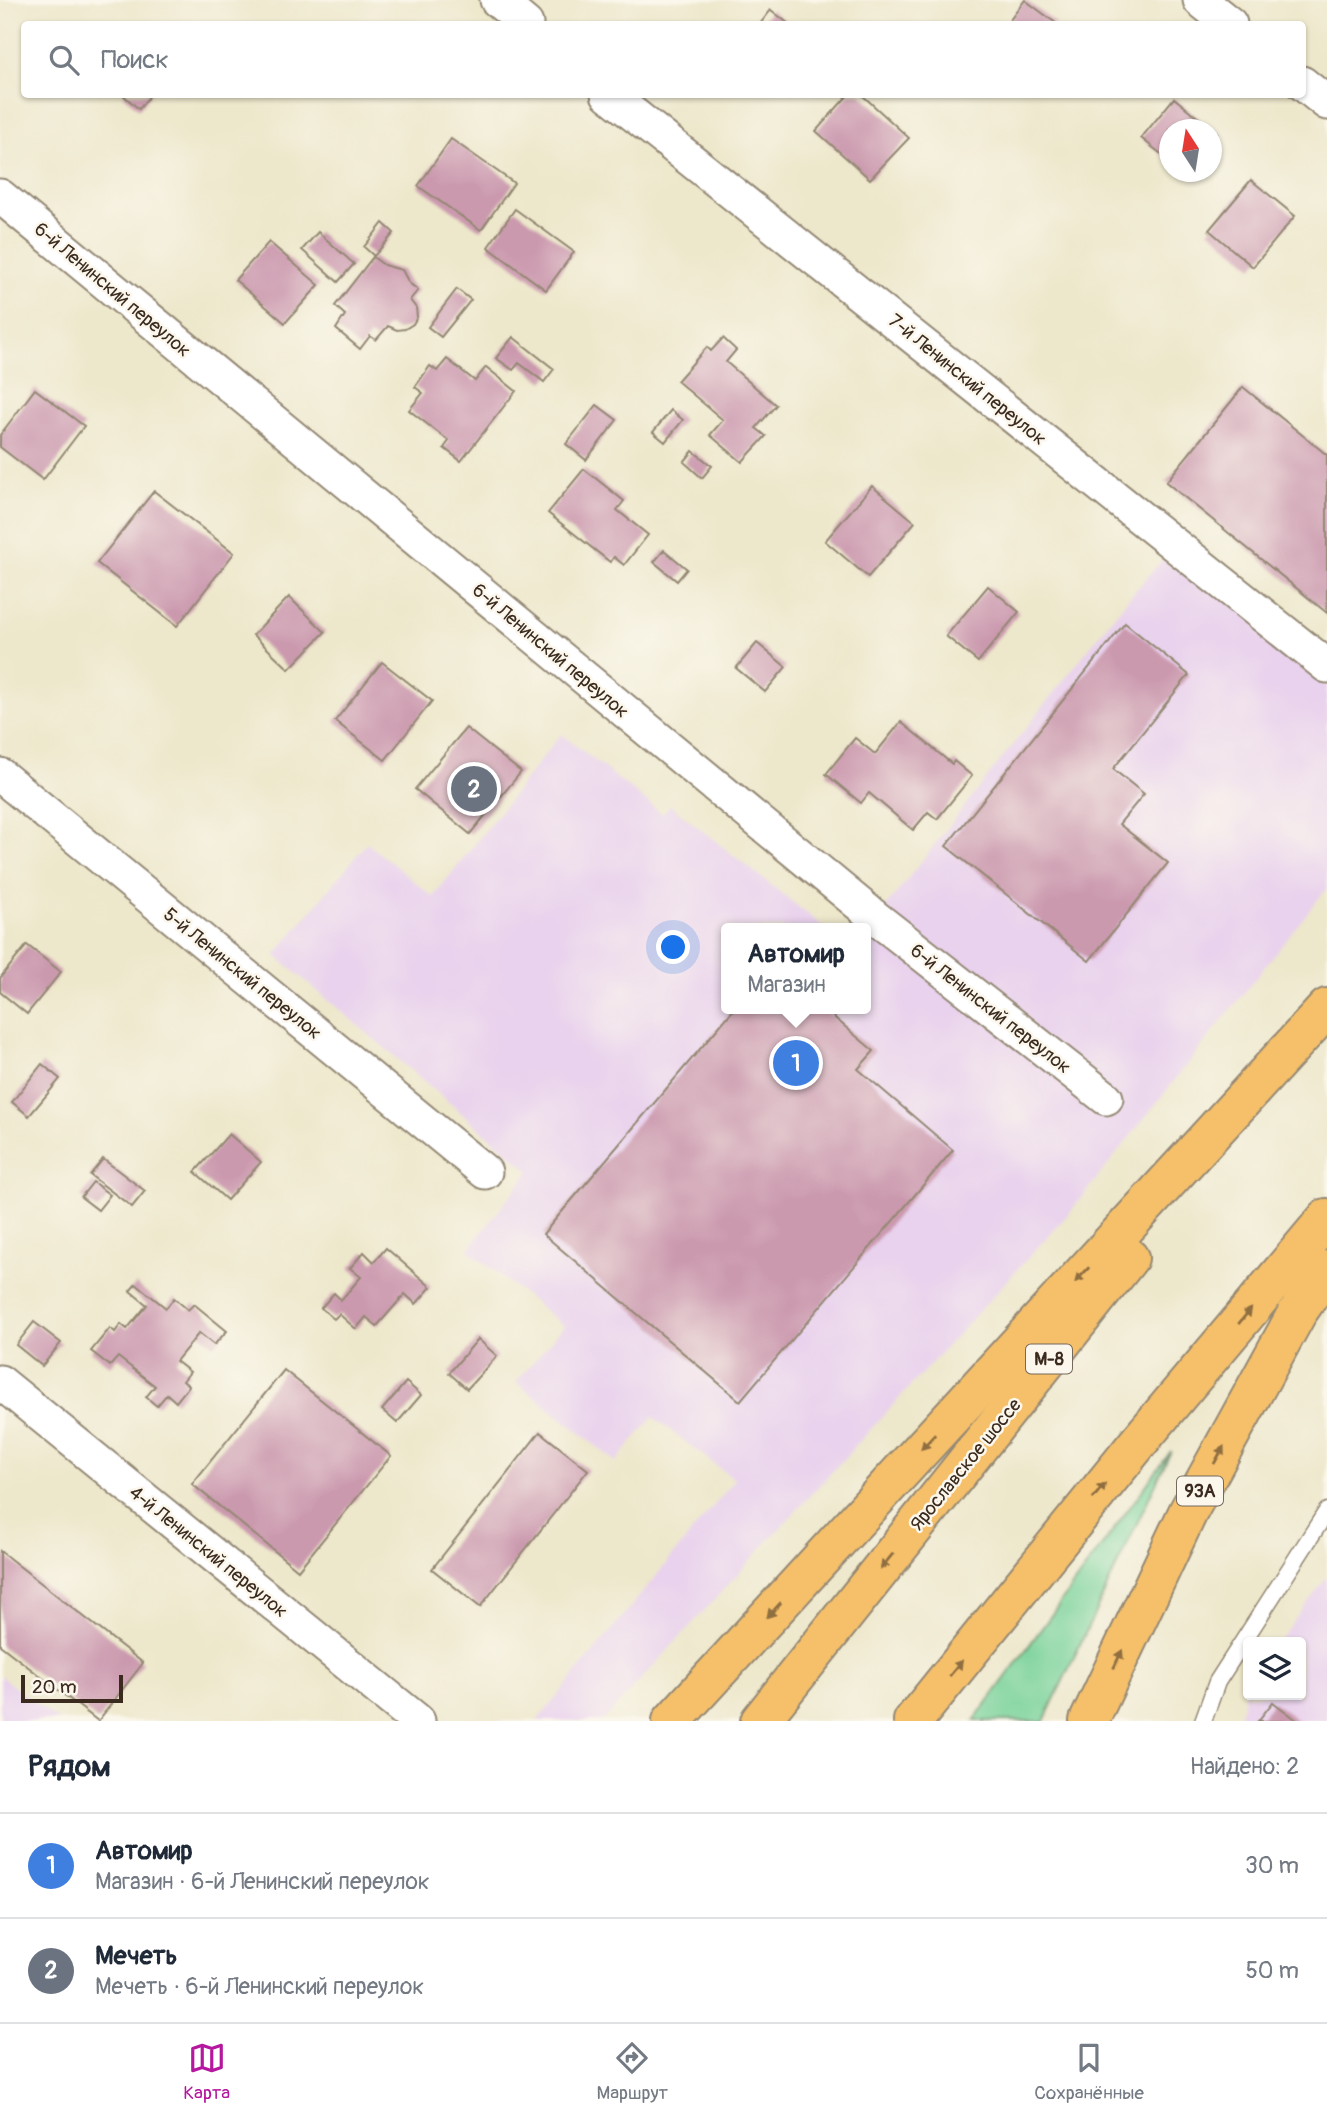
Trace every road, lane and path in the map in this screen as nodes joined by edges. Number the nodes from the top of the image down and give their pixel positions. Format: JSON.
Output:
{"nodes":[{"id":1,"x":497,"y":0,"type":"edge"},
{"id":2,"x":1200,"y":0,"type":"edge"},
{"id":3,"x":522,"y":21,"type":"edge"},
{"id":4,"x":1226,"y":21,"type":"edge"},
{"id":5,"x":1306,"y":86,"type":"edge"},
{"id":6,"x":613,"y":98,"type":"edge"},
{"id":7,"x":1327,"y":103,"type":"edge"},
{"id":8,"x":0,"y":196,"type":"edge"},
{"id":9,"x":1327,"y":666,"type":"edge"},
{"id":10,"x":0,"y":775,"type":"edge"},
{"id":11,"x":1327,"y":1009,"type":"edge"},
{"id":12,"x":1107,"y":1098,"type":"dead end"},
{"id":13,"x":485,"y":1172,"type":"dead end"},
{"id":14,"x":1327,"y":1218,"type":"edge"},
{"id":15,"x":1327,"y":1270,"type":"edge"},
{"id":16,"x":1312,"y":1304,"type":"edge"},
{"id":17,"x":0,"y":1382,"type":"edge"},
{"id":18,"x":1327,"y":1510,"type":"edge"},
{"id":19,"x":418,"y":1721,"type":"edge"},
{"id":20,"x":672,"y":1721,"type":"edge"},
{"id":21,"x":760,"y":1721,"type":"edge"},
{"id":22,"x":913,"y":1721,"type":"edge"},
{"id":23,"x":1089,"y":1721,"type":"edge"},
{"id":24,"x":1203,"y":1721,"type":"edge"}],
"edges":[{"from":1,"to":3,"type":"street"},
{"from":2,"to":4,"type":"street"},
{"from":5,"to":7,"type":"street"},
{"from":6,"to":9,"type":"street","name":"7-й Ленинский переулок"},
{"from":8,"to":12,"type":"street","name":"6-й Ленинский переулок"},
{"from":10,"to":13,"type":"street","name":"5-й Ленинский переулок"},
{"from":11,"to":20,"type":"main road","one_way":true},
{"from":11,"to":21,"type":"main road","name":"Ярославское шоссе","number":"М-8","one_way":true},
{"from":22,"to":14,"type":"main road","one_way":true},
{"from":15,"to":16,"type":"main road","number":"93A"},
{"from":23,"to":16,"type":"main road","number":"93A","one_way":true},
{"from":17,"to":19,"type":"street","name":"4-й Ленинский переулок"},
{"from":18,"to":24,"type":"lane"}]}
